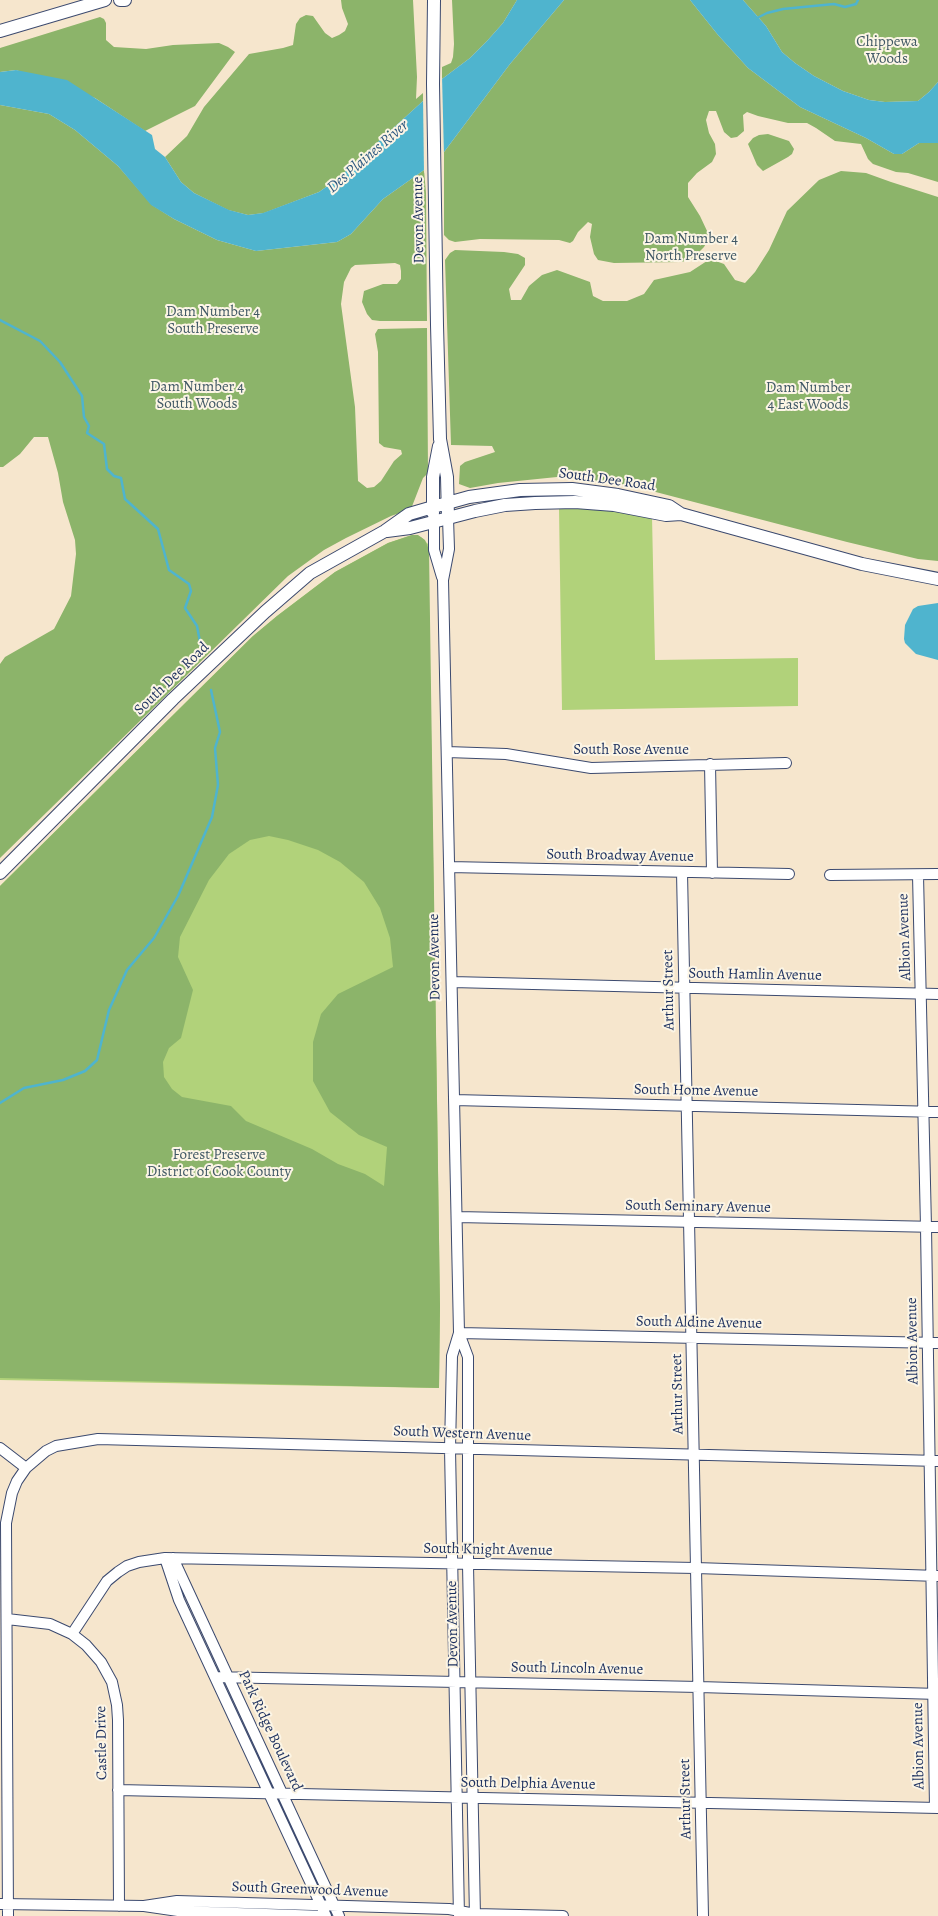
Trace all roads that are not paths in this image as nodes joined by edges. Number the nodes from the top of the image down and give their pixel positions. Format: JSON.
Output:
{"nodes":[{"id":1,"x":105,"y":0,"type":"edge"},
{"id":2,"x":120,"y":0,"type":"edge"},
{"id":3,"x":124,"y":0,"type":"edge"},
{"id":4,"x":434,"y":0,"type":"edge"},
{"id":5,"x":0,"y":31,"type":"edge"},
{"id":6,"x":440,"y":439,"type":"junction"},
{"id":7,"x":448,"y":503,"type":"junction"},
{"id":8,"x":433,"y":507,"type":"junction"},
{"id":9,"x":681,"y":514,"type":"junction"},
{"id":10,"x":448,"y":518,"type":"junction"},
{"id":11,"x":434,"y":522,"type":"junction"},
{"id":12,"x":385,"y":531,"type":"junction"},
{"id":13,"x":938,"y":579,"type":"edge"},
{"id":14,"x":443,"y":580,"type":"junction"},
{"id":15,"x":447,"y":752,"type":"junction"},
{"id":16,"x":786,"y":763,"type":"dead end"},
{"id":17,"x":710,"y":764,"type":"junction"},
{"id":18,"x":449,"y":867,"type":"junction"},
{"id":19,"x":682,"y":872,"type":"junction"},
{"id":20,"x":0,"y":873,"type":"edge"},
{"id":21,"x":712,"y":873,"type":"junction"},
{"id":22,"x":789,"y":874,"type":"dead end"},
{"id":23,"x":938,"y":874,"type":"edge"},
{"id":24,"x":830,"y":875,"type":"dead end"},
{"id":25,"x":918,"y":875,"type":"junction"},
{"id":26,"x":452,"y":982,"type":"junction"},
{"id":27,"x":684,"y":988,"type":"junction"},
{"id":28,"x":922,"y":994,"type":"junction"},
{"id":29,"x":938,"y":994,"type":"edge"},
{"id":30,"x":454,"y":1100,"type":"junction"},
{"id":31,"x":687,"y":1105,"type":"junction"},
{"id":32,"x":923,"y":1111,"type":"junction"},
{"id":33,"x":938,"y":1112,"type":"edge"},
{"id":34,"x":456,"y":1218,"type":"junction"},
{"id":35,"x":689,"y":1221,"type":"junction"},
{"id":36,"x":926,"y":1227,"type":"junction"},
{"id":37,"x":938,"y":1227,"type":"edge"},
{"id":38,"x":459,"y":1333,"type":"junction"},
{"id":39,"x":692,"y":1338,"type":"junction"},
{"id":40,"x":933,"y":1343,"type":"edge"},
{"id":41,"x":0,"y":1448,"type":"edge"},
{"id":42,"x":450,"y":1449,"type":"junction"},
{"id":43,"x":467,"y":1449,"type":"junction"},
{"id":44,"x":694,"y":1455,"type":"junction"},
{"id":45,"x":934,"y":1460,"type":"edge"},
{"id":46,"x":26,"y":1468,"type":"junction"},
{"id":47,"x":169,"y":1558,"type":"junction"},
{"id":48,"x":452,"y":1565,"type":"junction"},
{"id":49,"x":468,"y":1565,"type":"junction"},
{"id":50,"x":696,"y":1568,"type":"junction"},
{"id":51,"x":934,"y":1576,"type":"edge"},
{"id":52,"x":6,"y":1619,"type":"junction"},
{"id":53,"x":72,"y":1634,"type":"junction"},
{"id":54,"x":229,"y":1676,"type":"junction"},
{"id":55,"x":215,"y":1677,"type":"junction"},
{"id":56,"x":454,"y":1682,"type":"junction"},
{"id":57,"x":470,"y":1682,"type":"junction"},
{"id":58,"x":698,"y":1686,"type":"junction"},
{"id":59,"x":936,"y":1693,"type":"edge"},
{"id":60,"x":118,"y":1790,"type":"junction"},
{"id":61,"x":269,"y":1793,"type":"junction"},
{"id":62,"x":283,"y":1793,"type":"junction"},
{"id":63,"x":456,"y":1798,"type":"junction"},
{"id":64,"x":472,"y":1798,"type":"junction"},
{"id":65,"x":701,"y":1802,"type":"junction"},
{"id":66,"x":937,"y":1808,"type":"edge"},
{"id":67,"x":4,"y":1904,"type":"edge"},
{"id":68,"x":119,"y":1906,"type":"junction"},
{"id":69,"x":144,"y":1906,"type":"junction"},
{"id":70,"x":321,"y":1906,"type":"junction"},
{"id":71,"x":334,"y":1906,"type":"junction"},
{"id":72,"x":460,"y":1914,"type":"edge"},
{"id":73,"x":475,"y":1915,"type":"edge"},
{"id":74,"x":8,"y":1916,"type":"edge"},
{"id":75,"x":325,"y":1916,"type":"edge"},
{"id":76,"x":339,"y":1916,"type":"edge"},
{"id":77,"x":563,"y":1916,"type":"edge"},
{"id":78,"x":703,"y":1916,"type":"edge"}],
"edges":[{"from":1,"to":5,"type":"main road"},
{"from":2,"to":3,"type":"main road"},
{"from":4,"to":6,"type":"main road","name":"Devon Avenue"},
{"from":6,"to":7,"type":"main road","name":"Devon Avenue"},
{"from":6,"to":8,"type":"main road","name":"Devon Avenue"},
{"from":7,"to":8,"type":"main road","name":"South Dee Road"},
{"from":7,"to":9,"type":"main road","name":"South Dee Road"},
{"from":7,"to":10,"type":"main road","name":"Devon Avenue"},
{"from":8,"to":11,"type":"main road","name":"Devon Avenue"},
{"from":8,"to":12,"type":"main road","name":"South Dee Road"},
{"from":9,"to":10,"type":"main road","name":"South Dee Road"},
{"from":9,"to":13,"type":"main road","name":"South Dee Road"},
{"from":10,"to":11,"type":"main road","name":"South Dee Road"},
{"from":10,"to":14,"type":"street","name":"Devon Avenue"},
{"from":11,"to":12,"type":"main road","name":"South Dee Road"},
{"from":11,"to":14,"type":"street","name":"Devon Avenue"},
{"from":12,"to":20,"type":"main road","name":"South Dee Road"},
{"from":14,"to":15,"type":"street","name":"Devon Avenue"},
{"from":15,"to":17,"type":"street","name":"South Rose Avenue"},
{"from":15,"to":18,"type":"street","name":"Devon Avenue"},
{"from":16,"to":17,"type":"street","name":"South Rose Avenue"},
{"from":17,"to":21,"type":"street"},
{"from":18,"to":19,"type":"street","name":"South Broadway Avenue"},
{"from":18,"to":26,"type":"street","name":"Devon Avenue"},
{"from":19,"to":21,"type":"street","name":"South Broadway Avenue"},
{"from":19,"to":27,"type":"street","name":"Arthur Street"},
{"from":21,"to":22,"type":"street","name":"South Broadway Avenue"},
{"from":23,"to":25,"type":"street"},
{"from":24,"to":25,"type":"street"},
{"from":25,"to":28,"type":"street","name":"Albion Avenue"},
{"from":26,"to":27,"type":"street","name":"South Hamlin Avenue"},
{"from":26,"to":30,"type":"street","name":"Devon Avenue"},
{"from":27,"to":28,"type":"street","name":"South Hamlin Avenue"},
{"from":27,"to":31,"type":"street","name":"Arthur Street"},
{"from":28,"to":29,"type":"street","name":"South Hamlin Avenue"},
{"from":28,"to":32,"type":"street","name":"Albion Avenue"},
{"from":30,"to":31,"type":"street","name":"South Home Avenue"},
{"from":30,"to":34,"type":"street","name":"Devon Avenue"},
{"from":31,"to":32,"type":"street","name":"South Home Avenue"},
{"from":31,"to":35,"type":"street","name":"Arthur Street"},
{"from":32,"to":33,"type":"street","name":"South Home Avenue"},
{"from":32,"to":36,"type":"street","name":"Albion Avenue"},
{"from":34,"to":35,"type":"street","name":"South Seminary Avenue"},
{"from":34,"to":38,"type":"street","name":"Devon Avenue"},
{"from":35,"to":36,"type":"street","name":"South Seminary Avenue"},
{"from":35,"to":39,"type":"street","name":"Arthur Street"},
{"from":36,"to":37,"type":"street","name":"South Seminary Avenue"},
{"from":36,"to":40,"type":"street","name":"Albion Avenue"},
{"from":38,"to":39,"type":"street","name":"South Aldine Avenue"},
{"from":38,"to":42,"type":"street","name":"Devon Avenue"},
{"from":38,"to":43,"type":"street","name":"Devon Avenue"},
{"from":39,"to":40,"type":"street","name":"South Aldine Avenue"},
{"from":39,"to":44,"type":"street","name":"Arthur Street"},
{"from":40,"to":45,"type":"street","name":"Albion Avenue"},
{"from":41,"to":46,"type":"street"},
{"from":42,"to":43,"type":"street","name":"South Western Avenue"},
{"from":42,"to":46,"type":"street","name":"South Western Avenue"},
{"from":42,"to":48,"type":"street","name":"Devon Avenue"},
{"from":43,"to":44,"type":"street","name":"South Western Avenue"},
{"from":43,"to":49,"type":"street","name":"Devon Avenue"},
{"from":44,"to":45,"type":"street","name":"South Western Avenue"},
{"from":44,"to":50,"type":"street","name":"Arthur Street"},
{"from":45,"to":51,"type":"street","name":"Albion Avenue"},
{"from":46,"to":52,"type":"street"},
{"from":47,"to":48,"type":"street","name":"South Knight Avenue"},
{"from":47,"to":53,"type":"street","name":"South Knight Avenue"},
{"from":47,"to":54,"type":"street","name":"Park Ridge Boulevard"},
{"from":47,"to":55,"type":"street","name":"Park Ridge Boulevard"},
{"from":48,"to":49,"type":"street","name":"South Knight Avenue"},
{"from":48,"to":56,"type":"street","name":"Devon Avenue"},
{"from":49,"to":50,"type":"street","name":"South Knight Avenue"},
{"from":49,"to":57,"type":"street","name":"Devon Avenue"},
{"from":50,"to":51,"type":"street","name":"South Knight Avenue"},
{"from":50,"to":58,"type":"street","name":"Arthur Street"},
{"from":51,"to":59,"type":"street","name":"Albion Avenue"},
{"from":52,"to":53,"type":"street","name":"Castle Drive"},
{"from":52,"to":67,"type":"street"},
{"from":53,"to":60,"type":"street","name":"Castle Drive"},
{"from":54,"to":55,"type":"street","name":"South Lincoln Avenue"},
{"from":54,"to":56,"type":"street","name":"South Lincoln Avenue"},
{"from":54,"to":62,"type":"street","name":"Park Ridge Boulevard"},
{"from":55,"to":61,"type":"street","name":"Park Ridge Boulevard"},
{"from":56,"to":57,"type":"street","name":"South Lincoln Avenue"},
{"from":56,"to":63,"type":"street","name":"Devon Avenue"},
{"from":57,"to":58,"type":"street","name":"South Lincoln Avenue"},
{"from":57,"to":64,"type":"street","name":"Devon Avenue"},
{"from":58,"to":59,"type":"street","name":"South Lincoln Avenue"},
{"from":58,"to":65,"type":"street","name":"Arthur Street"},
{"from":59,"to":66,"type":"street","name":"Albion Avenue"},
{"from":60,"to":61,"type":"street","name":"South Delphia Avenue"},
{"from":60,"to":68,"type":"street","name":"Castle Drive"},
{"from":61,"to":62,"type":"street","name":"South Delphia Avenue"},
{"from":61,"to":70,"type":"street","name":"Park Ridge Boulevard"},
{"from":62,"to":63,"type":"street","name":"South Delphia Avenue"},
{"from":62,"to":71,"type":"street","name":"Park Ridge Boulevard"},
{"from":63,"to":64,"type":"street","name":"South Delphia Avenue"},
{"from":63,"to":72,"type":"street","name":"Devon Avenue"},
{"from":64,"to":65,"type":"street","name":"South Delphia Avenue"},
{"from":64,"to":73,"type":"street","name":"Devon Avenue"},
{"from":65,"to":66,"type":"street","name":"South Delphia Avenue"},
{"from":65,"to":78,"type":"street","name":"Arthur Street"},
{"from":67,"to":68,"type":"street","name":"South Greenwood Avenue"},
{"from":67,"to":74,"type":"street"},
{"from":68,"to":69,"type":"street","name":"South Greenwood Avenue"},
{"from":69,"to":70,"type":"street","name":"South Greenwood Avenue"},
{"from":69,"to":75,"type":"street","name":"South Greenwood Avenue"},
{"from":70,"to":71,"type":"street","name":"South Greenwood Avenue"},
{"from":70,"to":75,"type":"street","name":"Park Ridge Boulevard"},
{"from":71,"to":72,"type":"street","name":"South Greenwood Avenue"},
{"from":71,"to":76,"type":"street","name":"Park Ridge Boulevard"},
{"from":72,"to":73,"type":"street","name":"South Greenwood Avenue"},
{"from":73,"to":77,"type":"street","name":"South Greenwood Avenue"}]}
